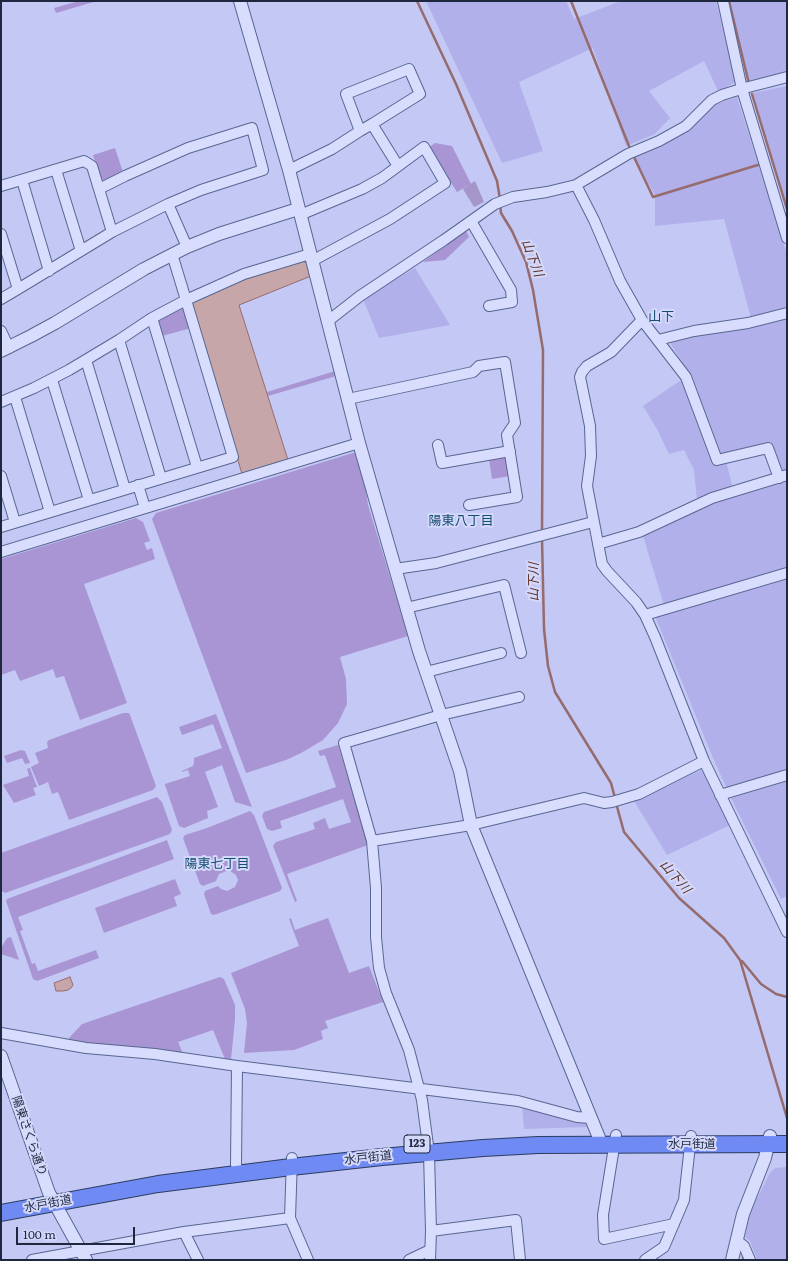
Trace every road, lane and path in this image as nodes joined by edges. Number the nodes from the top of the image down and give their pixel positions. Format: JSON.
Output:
{"nodes":[{"id":1,"x":240,"y":1,"type":"edge"},
{"id":2,"x":723,"y":1,"type":"edge"},
{"id":3,"x":787,"y":77,"type":"edge"},
{"id":4,"x":739,"y":90,"type":"junction"},
{"id":5,"x":372,"y":124,"type":"junction"},
{"id":6,"x":360,"y":131,"type":"junction"},
{"id":7,"x":398,"y":166,"type":"junction"},
{"id":8,"x":56,"y":170,"type":"junction"},
{"id":9,"x":289,"y":170,"type":"junction"},
{"id":10,"x":22,"y":180,"type":"junction"},
{"id":11,"x":576,"y":185,"type":"junction"},
{"id":12,"x":1,"y":186,"type":"edge"},
{"id":13,"x":99,"y":188,"type":"junction"},
{"id":14,"x":168,"y":204,"type":"junction"},
{"id":15,"x":299,"y":212,"type":"junction"},
{"id":16,"x":471,"y":221,"type":"junction"},
{"id":17,"x":112,"y":232,"type":"junction"},
{"id":18,"x":1,"y":234,"type":"edge"},
{"id":19,"x":787,"y":238,"type":"edge"},
{"id":20,"x":187,"y":247,"type":"junction"},
{"id":21,"x":81,"y":251,"type":"junction"},
{"id":22,"x":172,"y":254,"type":"junction"},
{"id":23,"x":4,"y":256,"type":"edge"},
{"id":24,"x":311,"y":257,"type":"junction"},
{"id":25,"x":49,"y":270,"type":"junction"},
{"id":26,"x":18,"y":289,"type":"junction"},
{"id":27,"x":1,"y":299,"type":"edge"},
{"id":28,"x":186,"y":300,"type":"junction"},
{"id":29,"x":489,"y":306,"type":"dead end"},
{"id":30,"x":787,"y":312,"type":"edge"},
{"id":31,"x":152,"y":318,"type":"junction"},
{"id":32,"x":642,"y":320,"type":"junction"},
{"id":33,"x":328,"y":321,"type":"junction"},
{"id":34,"x":1,"y":331,"type":"edge"},
{"id":35,"x":119,"y":340,"type":"junction"},
{"id":36,"x":658,"y":340,"type":"junction"},
{"id":37,"x":5,"y":349,"type":"edge"},
{"id":38,"x":86,"y":360,"type":"junction"},
{"id":39,"x":52,"y":380,"type":"junction"},
{"id":40,"x":15,"y":397,"type":"junction"},
{"id":41,"x":348,"y":399,"type":"junction"},
{"id":42,"x":1,"y":402,"type":"edge"},
{"id":43,"x":359,"y":443,"type":"junction"},
{"id":44,"x":438,"y":445,"type":"dead end"},
{"id":45,"x":510,"y":451,"type":"junction"},
{"id":46,"x":197,"y":467,"type":"junction"},
{"id":47,"x":1,"y":476,"type":"edge"},
{"id":48,"x":783,"y":476,"type":"edge"},
{"id":49,"x":161,"y":478,"type":"junction"},
{"id":50,"x":138,"y":486,"type":"junction"},
{"id":51,"x":125,"y":489,"type":"junction"},
{"id":52,"x":89,"y":500,"type":"junction"},
{"id":53,"x":469,"y":505,"type":"dead end"},
{"id":54,"x":146,"y":508,"type":"junction"},
{"id":55,"x":50,"y":512,"type":"junction"},
{"id":56,"x":15,"y":522,"type":"junction"},
{"id":57,"x":593,"y":522,"type":"junction"},
{"id":58,"x":1,"y":527,"type":"edge"},
{"id":59,"x":598,"y":544,"type":"junction"},
{"id":60,"x":1,"y":552,"type":"edge"},
{"id":61,"x":395,"y":569,"type":"junction"},
{"id":62,"x":787,"y":573,"type":"edge"},
{"id":63,"x":406,"y":608,"type":"junction"},
{"id":64,"x":645,"y":615,"type":"junction"},
{"id":65,"x":501,"y":653,"type":"dead end"},
{"id":66,"x":521,"y":653,"type":"dead end"},
{"id":67,"x":426,"y":672,"type":"junction"},
{"id":68,"x":519,"y":698,"type":"dead end"},
{"id":69,"x":440,"y":715,"type":"junction"},
{"id":70,"x":704,"y":761,"type":"junction"},
{"id":71,"x":787,"y":775,"type":"edge"},
{"id":72,"x":720,"y":795,"type":"junction"},
{"id":73,"x":471,"y":825,"type":"junction"},
{"id":74,"x":372,"y":841,"type":"junction"},
{"id":75,"x":787,"y":932,"type":"edge"},
{"id":76,"x":1,"y":1033,"type":"edge"},
{"id":77,"x":1,"y":1056,"type":"edge"},
{"id":78,"x":237,"y":1066,"type":"junction"},
{"id":79,"x":420,"y":1090,"type":"junction"},
{"id":80,"x":590,"y":1118,"type":"junction"},
{"id":81,"x":787,"y":1135,"type":"edge"},
{"id":82,"x":608,"y":1140,"type":"junction"},
{"id":83,"x":691,"y":1140,"type":"junction"},
{"id":84,"x":769,"y":1140,"type":"junction"},
{"id":85,"x":787,"y":1144,"type":"edge"},
{"id":86,"x":429,"y":1148,"type":"junction"},
{"id":87,"x":291,"y":1162,"type":"junction"},
{"id":88,"x":237,"y":1169,"type":"junction"},
{"id":89,"x":52,"y":1198,"type":"junction"},
{"id":90,"x":1,"y":1203,"type":"edge"},
{"id":91,"x":1,"y":1213,"type":"edge"},
{"id":92,"x":290,"y":1218,"type":"junction"},
{"id":93,"x":674,"y":1224,"type":"junction"},
{"id":94,"x":431,"y":1231,"type":"junction"},
{"id":95,"x":184,"y":1232,"type":"junction"},
{"id":96,"x":736,"y":1240,"type":"junction"},
{"id":97,"x":430,"y":1255,"type":"edge"},
{"id":98,"x":83,"y":1256,"type":"edge"},
{"id":99,"x":32,"y":1260,"type":"edge"},
{"id":100,"x":198,"y":1260,"type":"edge"},
{"id":101,"x":308,"y":1260,"type":"edge"},
{"id":102,"x":409,"y":1260,"type":"edge"},
{"id":103,"x":520,"y":1260,"type":"edge"},
{"id":104,"x":645,"y":1260,"type":"edge"},
{"id":105,"x":732,"y":1260,"type":"edge"},
{"id":106,"x":750,"y":1260,"type":"edge"}],
"edges":[{"from":1,"to":9,"type":"street"},
{"from":2,"to":4,"type":"street"},
{"from":3,"to":4,"type":"street"},
{"from":4,"to":11,"type":"street"},
{"from":4,"to":19,"type":"street"},
{"from":5,"to":6,"type":"street"},
{"from":5,"to":6,"type":"street"},
{"from":5,"to":7,"type":"street"},
{"from":6,"to":9,"type":"street"},
{"from":7,"to":15,"type":"street"},
{"from":7,"to":24,"type":"street"},
{"from":8,"to":10,"type":"street"},
{"from":8,"to":13,"type":"street"},
{"from":8,"to":21,"type":"street"},
{"from":9,"to":15,"type":"street"},
{"from":10,"to":12,"type":"street"},
{"from":10,"to":25,"type":"street"},
{"from":11,"to":16,"type":"street"},
{"from":11,"to":32,"type":"street"},
{"from":13,"to":14,"type":"street"},
{"from":13,"to":17,"type":"street"},
{"from":14,"to":17,"type":"street"},
{"from":14,"to":20,"type":"street"},
{"from":15,"to":20,"type":"street"},
{"from":15,"to":24,"type":"street"},
{"from":16,"to":29,"type":"street"},
{"from":16,"to":33,"type":"street"},
{"from":17,"to":21,"type":"street"},
{"from":18,"to":23,"type":"street"},
{"from":20,"to":22,"type":"street"},
{"from":21,"to":25,"type":"street"},
{"from":22,"to":28,"type":"street"},
{"from":22,"to":37,"type":"street"},
{"from":23,"to":26,"type":"street"},
{"from":24,"to":28,"type":"street"},
{"from":24,"to":33,"type":"street"},
{"from":25,"to":26,"type":"street"},
{"from":26,"to":27,"type":"street"},
{"from":28,"to":31,"type":"street"},
{"from":28,"to":46,"type":"street"},
{"from":30,"to":36,"type":"street"},
{"from":31,"to":35,"type":"street"},
{"from":31,"to":46,"type":"street"},
{"from":32,"to":36,"type":"street"},
{"from":32,"to":57,"type":"street"},
{"from":33,"to":41,"type":"street"},
{"from":34,"to":37,"type":"street"},
{"from":35,"to":38,"type":"street"},
{"from":35,"to":49,"type":"street"},
{"from":36,"to":48,"type":"street"},
{"from":38,"to":39,"type":"street"},
{"from":38,"to":51,"type":"street"},
{"from":39,"to":40,"type":"street"},
{"from":39,"to":52,"type":"street"},
{"from":40,"to":42,"type":"street"},
{"from":40,"to":55,"type":"street"},
{"from":41,"to":43,"type":"street"},
{"from":41,"to":45,"type":"street"},
{"from":43,"to":54,"type":"street"},
{"from":43,"to":61,"type":"street"},
{"from":44,"to":45,"type":"street"},
{"from":45,"to":53,"type":"street"},
{"from":46,"to":49,"type":"street"},
{"from":47,"to":56,"type":"street"},
{"from":48,"to":59,"type":"street"},
{"from":49,"to":50,"type":"street"},
{"from":50,"to":51,"type":"street"},
{"from":50,"to":54,"type":"street"},
{"from":51,"to":52,"type":"street"},
{"from":52,"to":55,"type":"street"},
{"from":54,"to":60,"type":"street"},
{"from":55,"to":56,"type":"street"},
{"from":56,"to":58,"type":"street"},
{"from":57,"to":59,"type":"street"},
{"from":57,"to":61,"type":"street"},
{"from":59,"to":64,"type":"street"},
{"from":61,"to":63,"type":"street"},
{"from":62,"to":64,"type":"street"},
{"from":63,"to":66,"type":"street"},
{"from":63,"to":67,"type":"street"},
{"from":64,"to":70,"type":"street"},
{"from":65,"to":67,"type":"street"},
{"from":67,"to":69,"type":"street"},
{"from":68,"to":69,"type":"street"},
{"from":69,"to":73,"type":"street"},
{"from":69,"to":74,"type":"street"},
{"from":70,"to":72,"type":"street"},
{"from":70,"to":73,"type":"street"},
{"from":71,"to":72,"type":"street"},
{"from":72,"to":75,"type":"street"},
{"from":73,"to":74,"type":"street"},
{"from":73,"to":80,"type":"street"},
{"from":74,"to":79,"type":"street"},
{"from":76,"to":78,"type":"street"},
{"from":77,"to":89,"type":"street","name":"陽東さくら通り"},
{"from":78,"to":79,"type":"street"},
{"from":78,"to":88,"type":"street"},
{"from":79,"to":80,"type":"street"},
{"from":79,"to":86,"type":"street"},
{"from":80,"to":82,"type":"street"},
{"from":81,"to":84,"type":"highway","name":"水戸街道","number":"123"},
{"from":82,"to":83,"type":"highway","name":"水戸街道","number":"123"},
{"from":82,"to":86,"type":"highway","name":"水戸街道","number":"123"},
{"from":82,"to":93,"type":"street"},
{"from":83,"to":84,"type":"highway","name":"水戸街道","number":"123"},
{"from":83,"to":93,"type":"street"},
{"from":84,"to":85,"type":"highway","name":"水戸街道","number":"123"},
{"from":84,"to":96,"type":"street"},
{"from":86,"to":87,"type":"highway","name":"水戸街道","number":"123"},
{"from":86,"to":94,"type":"street"},
{"from":87,"to":88,"type":"highway","name":"水戸街道","number":"123"},
{"from":87,"to":92,"type":"street"},
{"from":88,"to":89,"type":"highway","name":"水戸街道","number":"123"},
{"from":89,"to":90,"type":"highway","name":"水戸街道","number":"123"},
{"from":89,"to":91,"type":"highway","name":"水戸街道","number":"123"},
{"from":89,"to":98,"type":"street","name":"陽東さくら通り"},
{"from":92,"to":95,"type":"street"},
{"from":92,"to":101,"type":"street"},
{"from":93,"to":104,"type":"street"},
{"from":94,"to":97,"type":"street"},
{"from":94,"to":103,"type":"street"},
{"from":95,"to":98,"type":"street"},
{"from":95,"to":100,"type":"street"},
{"from":96,"to":105,"type":"street"},
{"from":96,"to":106,"type":"street"},
{"from":97,"to":102,"type":"street"},
{"from":98,"to":99,"type":"street"}]}
